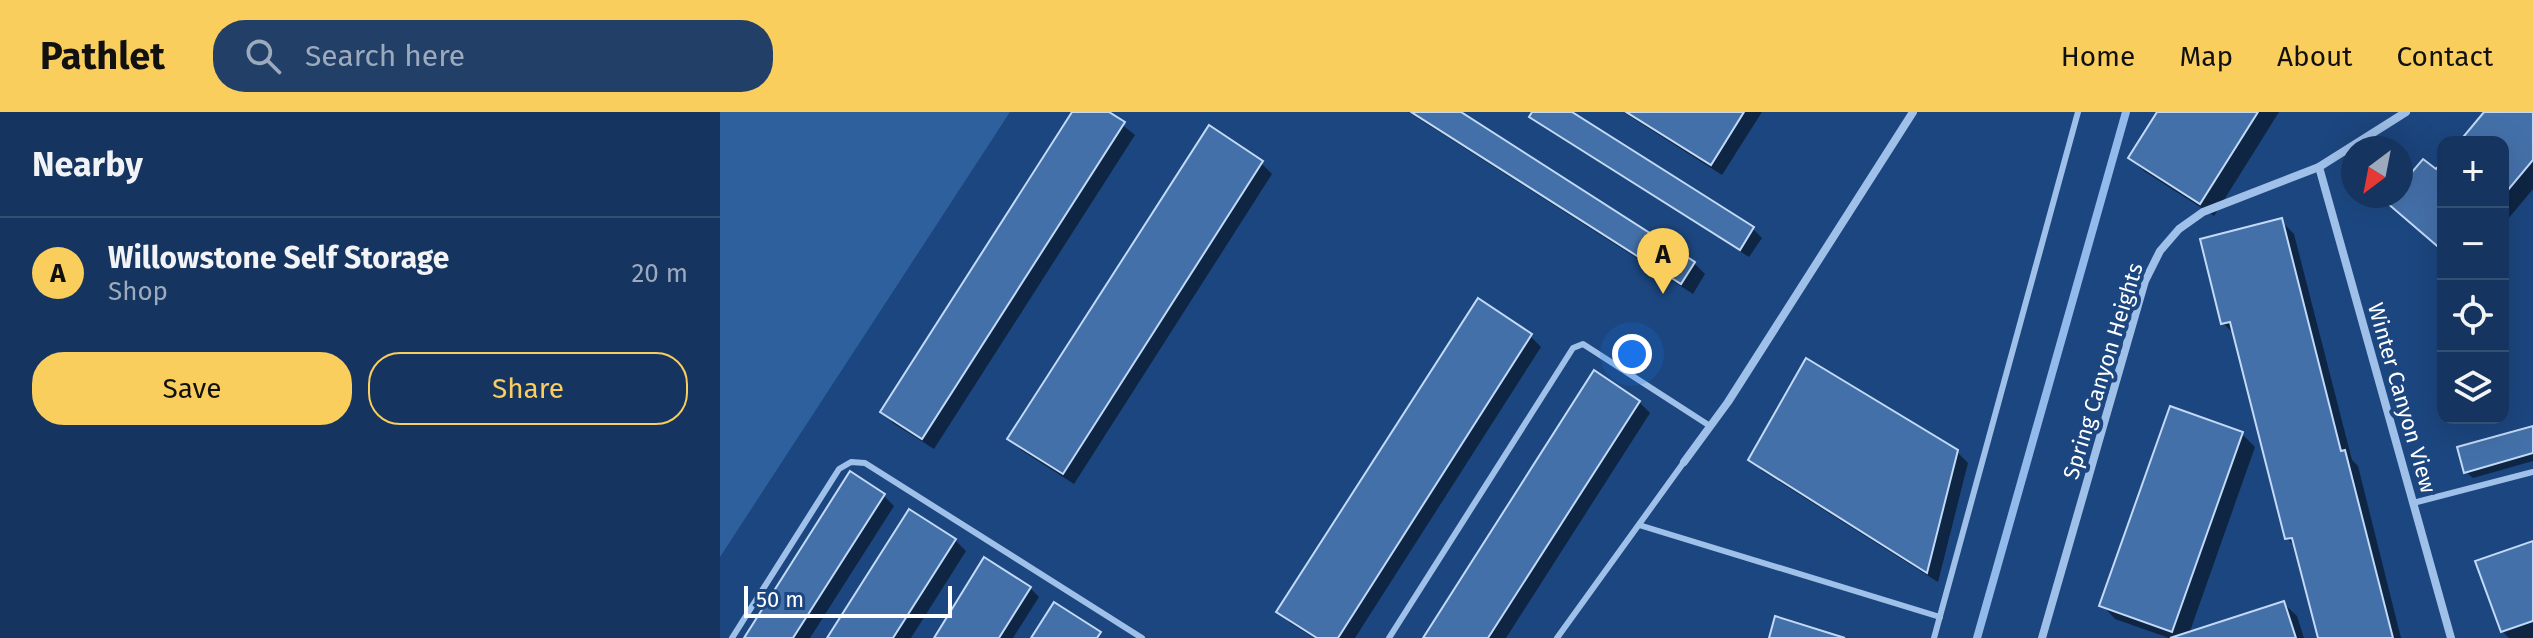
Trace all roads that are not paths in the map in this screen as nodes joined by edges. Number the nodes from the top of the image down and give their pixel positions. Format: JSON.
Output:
{"nodes":[{"id":1,"x":1913,"y":112,"type":"edge"},
{"id":2,"x":2078,"y":112,"type":"edge"},
{"id":3,"x":2406,"y":112,"type":"edge"},
{"id":4,"x":2319,"y":167,"type":"junction"},
{"id":5,"x":1710,"y":426,"type":"junction"},
{"id":6,"x":1684,"y":462,"type":"joint"},
{"id":7,"x":2533,"y":472,"type":"edge"},
{"id":8,"x":2413,"y":503,"type":"junction"},
{"id":9,"x":1639,"y":525,"type":"junction"},
{"id":10,"x":1940,"y":617,"type":"junction"},
{"id":11,"x":732,"y":638,"type":"edge"},
{"id":12,"x":1142,"y":638,"type":"edge"},
{"id":13,"x":1389,"y":638,"type":"edge"},
{"id":14,"x":1557,"y":638,"type":"edge"},
{"id":15,"x":1934,"y":638,"type":"edge"},
{"id":16,"x":2042,"y":638,"type":"edge"},
{"id":17,"x":2451,"y":638,"type":"edge"}],
"edges":[{"from":1,"to":5,"type":"street"},
{"from":2,"to":10,"type":"lane"},
{"from":3,"to":4,"type":"street","name":"Spring Canyon Heights"},
{"from":4,"to":8,"type":"street","name":"Winter Canyon View"},
{"from":4,"to":16,"type":"street","name":"Spring Canyon Heights"},
{"from":5,"to":6,"type":"street"},
{"from":5,"to":13,"type":"lane"},
{"from":6,"to":9,"type":"lane"},
{"from":7,"to":8,"type":"lane"},
{"from":8,"to":17,"type":"street","name":"Winter Canyon View"},
{"from":9,"to":10,"type":"lane"},
{"from":9,"to":14,"type":"lane"},
{"from":10,"to":15,"type":"lane"},
{"from":11,"to":12,"type":"lane"}]}
